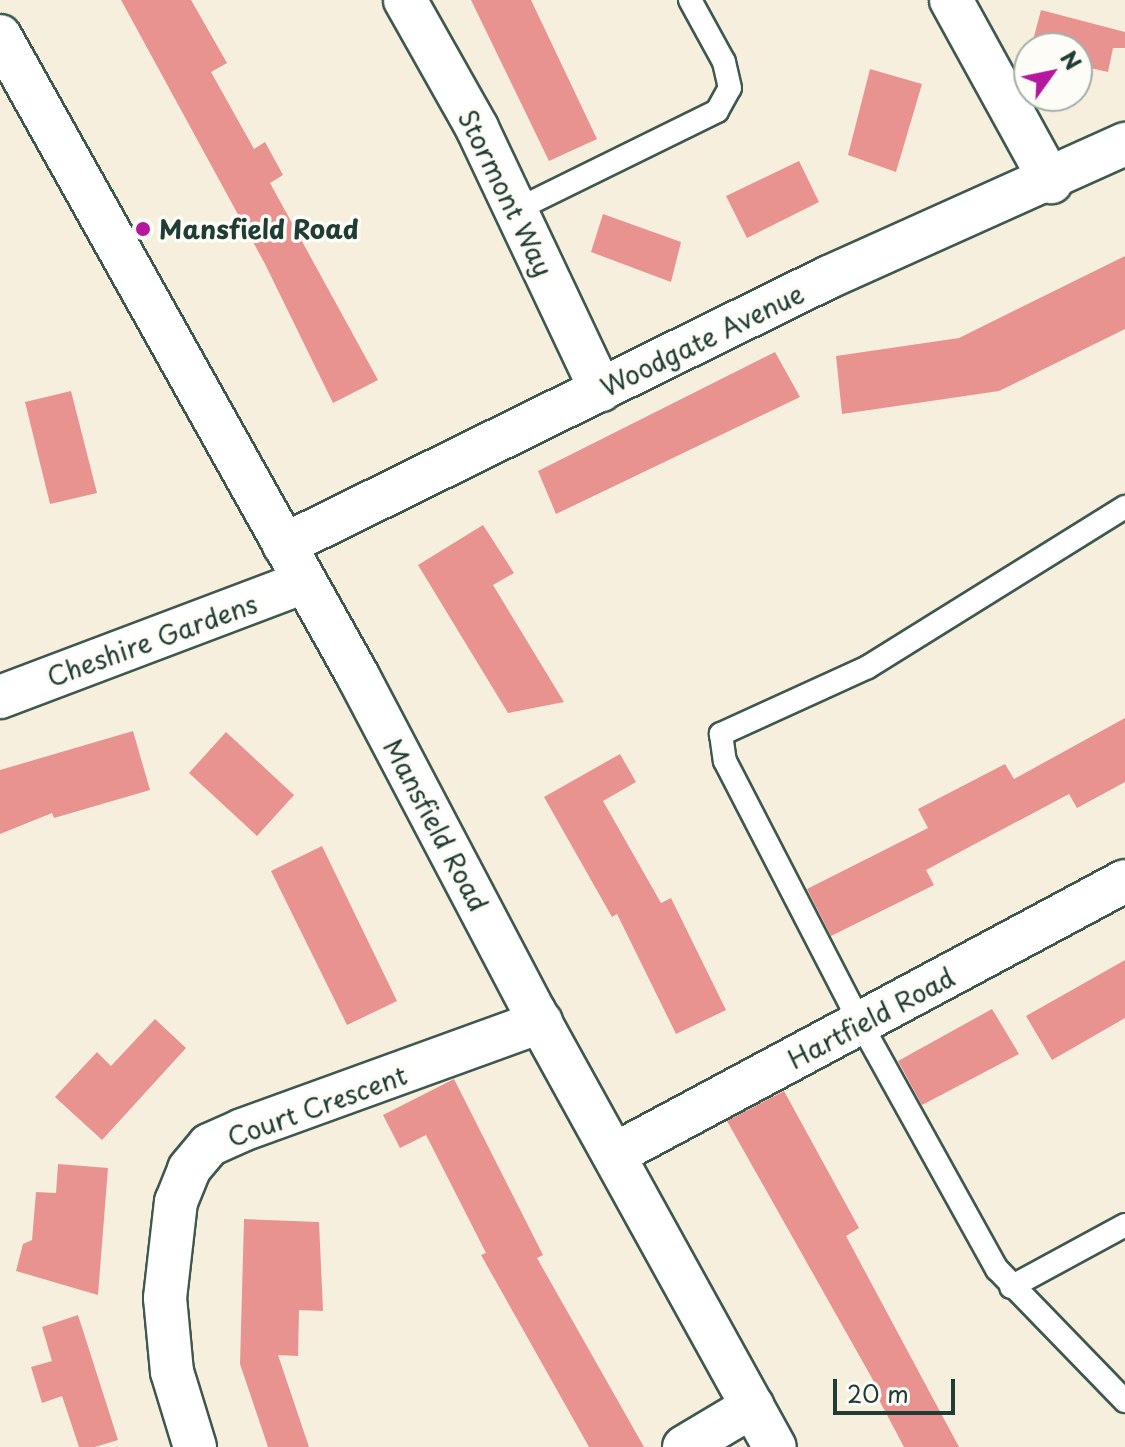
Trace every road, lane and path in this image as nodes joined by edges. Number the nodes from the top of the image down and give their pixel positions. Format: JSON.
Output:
{"nodes":[{"id":1,"x":405,"y":0,"type":"edge"},
{"id":2,"x":690,"y":0,"type":"edge"},
{"id":3,"x":951,"y":0,"type":"edge"},
{"id":4,"x":0,"y":36,"type":"edge"},
{"id":5,"x":1125,"y":144,"type":"edge"},
{"id":6,"x":1051,"y":182,"type":"junction"},
{"id":7,"x":516,"y":210,"type":"junction"},
{"id":8,"x":601,"y":390,"type":"junction"},
{"id":9,"x":1125,"y":507,"type":"edge"},
{"id":10,"x":284,"y":545,"type":"junction"},
{"id":11,"x":304,"y":582,"type":"junction"},
{"id":12,"x":0,"y":697,"type":"edge"},
{"id":13,"x":1125,"y":881,"type":"edge"},
{"id":14,"x":541,"y":1022,"type":"junction"},
{"id":15,"x":861,"y":1024,"type":"junction"},
{"id":16,"x":615,"y":1154,"type":"junction"},
{"id":17,"x":1125,"y":1225,"type":"edge"},
{"id":18,"x":1011,"y":1287,"type":"junction"},
{"id":19,"x":1125,"y":1401,"type":"edge"},
{"id":20,"x":753,"y":1406,"type":"junction"},
{"id":21,"x":195,"y":1447,"type":"edge"},
{"id":22,"x":684,"y":1447,"type":"edge"},
{"id":23,"x":775,"y":1447,"type":"edge"}],
"edges":[{"from":1,"to":7,"type":"street","name":"Stormont Way"},
{"from":2,"to":7,"type":"lane"},
{"from":3,"to":6,"type":"street"},
{"from":4,"to":10,"type":"street","name":"Mansfield Road"},
{"from":5,"to":6,"type":"street","name":"Woodgate Avenue"},
{"from":6,"to":8,"type":"street","name":"Woodgate Avenue"},
{"from":7,"to":8,"type":"street","name":"Stormont Way"},
{"from":8,"to":10,"type":"street","name":"Woodgate Avenue"},
{"from":9,"to":15,"type":"lane"},
{"from":10,"to":11,"type":"street","name":"Mansfield Road"},
{"from":11,"to":12,"type":"street","name":"Cheshire Gardens"},
{"from":11,"to":14,"type":"street","name":"Mansfield Road"},
{"from":13,"to":15,"type":"street","name":"Hartfield Road"},
{"from":14,"to":16,"type":"street","name":"Mansfield Road"},
{"from":14,"to":21,"type":"street","name":"Court Crescent"},
{"from":15,"to":16,"type":"street","name":"Hartfield Road"},
{"from":15,"to":18,"type":"lane"},
{"from":16,"to":20,"type":"street","name":"Mansfield Road"},
{"from":17,"to":18,"type":"lane"},
{"from":18,"to":19,"type":"lane"},
{"from":20,"to":22,"type":"street"},
{"from":20,"to":23,"type":"street","name":"Mansfield Road"}]}
